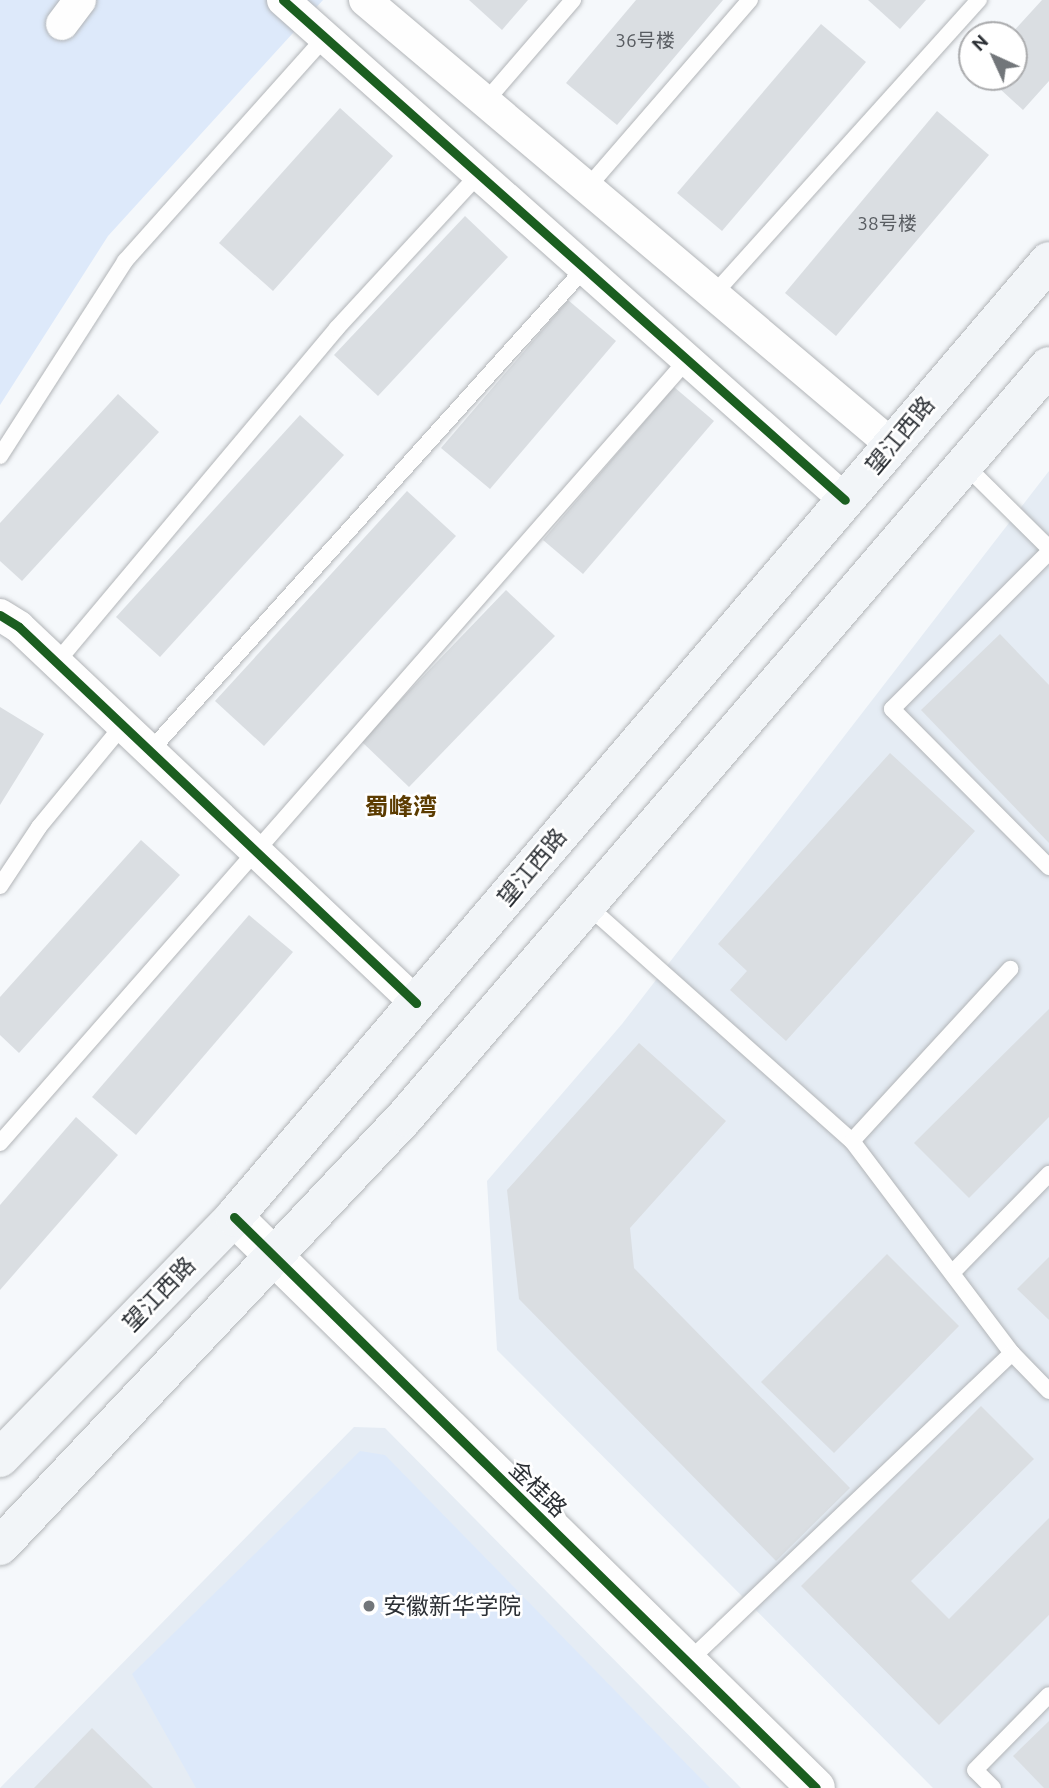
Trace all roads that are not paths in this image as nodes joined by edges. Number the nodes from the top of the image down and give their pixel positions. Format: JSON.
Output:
{"nodes":[{"id":1,"x":283,"y":0,"type":"edge"},
{"id":2,"x":365,"y":0,"type":"edge"},
{"id":3,"x":573,"y":0,"type":"edge"},
{"id":4,"x":750,"y":0,"type":"edge"},
{"id":5,"x":979,"y":0,"type":"edge"},
{"id":6,"x":325,"y":37,"type":"junction"},
{"id":7,"x":485,"y":102,"type":"junction"},
{"id":8,"x":479,"y":174,"type":"junction"},
{"id":9,"x":587,"y":188,"type":"junction"},
{"id":10,"x":1049,"y":261,"type":"edge"},
{"id":11,"x":585,"y":268,"type":"junction"},
{"id":12,"x":714,"y":294,"type":"junction"},
{"id":13,"x":687,"y":360,"type":"junction"},
{"id":14,"x":1049,"y":366,"type":"edge"},
{"id":15,"x":892,"y":445,"type":"junction"},
{"id":16,"x":0,"y":456,"type":"edge"},
{"id":17,"x":965,"y":465,"type":"junction"},
{"id":18,"x":845,"y":500,"type":"junction"},
{"id":19,"x":1049,"y":550,"type":"edge"},
{"id":20,"x":0,"y":615,"type":"edge"},
{"id":21,"x":56,"y":663,"type":"junction"},
{"id":22,"x":123,"y":725,"type":"junction"},
{"id":23,"x":150,"y":751,"type":"junction"},
{"id":24,"x":257,"y":852,"type":"junction"},
{"id":25,"x":1049,"y":867,"type":"edge"},
{"id":26,"x":0,"y":886,"type":"edge"},
{"id":27,"x":587,"y":905,"type":"junction"},
{"id":28,"x":1010,"y":969,"type":"dead end"},
{"id":29,"x":416,"y":1003,"type":"junction"},
{"id":30,"x":852,"y":1141,"type":"junction"},
{"id":31,"x":0,"y":1143,"type":"edge"},
{"id":32,"x":1049,"y":1174,"type":"edge"},
{"id":33,"x":234,"y":1217,"type":"junction"},
{"id":34,"x":273,"y":1256,"type":"junction"},
{"id":35,"x":952,"y":1273,"type":"junction"},
{"id":36,"x":1012,"y":1353,"type":"junction"},
{"id":37,"x":1049,"y":1391,"type":"edge"},
{"id":38,"x":0,"y":1458,"type":"edge"},
{"id":39,"x":0,"y":1546,"type":"edge"},
{"id":40,"x":688,"y":1662,"type":"junction"},
{"id":41,"x":1049,"y":1695,"type":"edge"},
{"id":42,"x":816,"y":1788,"type":"edge"},
{"id":43,"x":993,"y":1788,"type":"edge"}],
"edges":[{"from":1,"to":6,"type":"street"},
{"from":2,"to":7,"type":"street"},
{"from":3,"to":7,"type":"lane"},
{"from":4,"to":9,"type":"lane"},
{"from":5,"to":12,"type":"lane"},
{"from":6,"to":8,"type":"street"},
{"from":6,"to":16,"type":"lane"},
{"from":7,"to":9,"type":"street"},
{"from":8,"to":11,"type":"street"},
{"from":8,"to":21,"type":"lane"},
{"from":9,"to":12,"type":"street"},
{"from":10,"to":15,"type":"main road","name":"望江西路"},
{"from":11,"to":13,"type":"street"},
{"from":11,"to":23,"type":"lane"},
{"from":12,"to":15,"type":"street"},
{"from":13,"to":18,"type":"street"},
{"from":13,"to":24,"type":"lane"},
{"from":14,"to":17,"type":"main road"},
{"from":15,"to":18,"type":"main road","name":"望江西路"},
{"from":17,"to":19,"type":"lane"},
{"from":17,"to":27,"type":"main road"},
{"from":18,"to":29,"type":"main road","name":"望江西路"},
{"from":19,"to":25,"type":"lane"},
{"from":20,"to":21,"type":"street"},
{"from":21,"to":22,"type":"street"},
{"from":22,"to":23,"type":"street"},
{"from":22,"to":26,"type":"lane"},
{"from":23,"to":24,"type":"street"},
{"from":24,"to":29,"type":"street"},
{"from":24,"to":31,"type":"lane"},
{"from":27,"to":30,"type":"lane"},
{"from":27,"to":34,"type":"main road"},
{"from":28,"to":30,"type":"lane"},
{"from":29,"to":33,"type":"main road","name":"望江西路"},
{"from":30,"to":35,"type":"lane"},
{"from":32,"to":35,"type":"lane"},
{"from":33,"to":34,"type":"street","name":"金桂路"},
{"from":33,"to":38,"type":"main road","name":"望江西路"},
{"from":34,"to":39,"type":"main road"},
{"from":34,"to":40,"type":"street","name":"金桂路"},
{"from":35,"to":36,"type":"lane"},
{"from":36,"to":37,"type":"lane"},
{"from":36,"to":40,"type":"lane"},
{"from":40,"to":42,"type":"street","name":"金桂路"},
{"from":41,"to":43,"type":"lane"}]}
